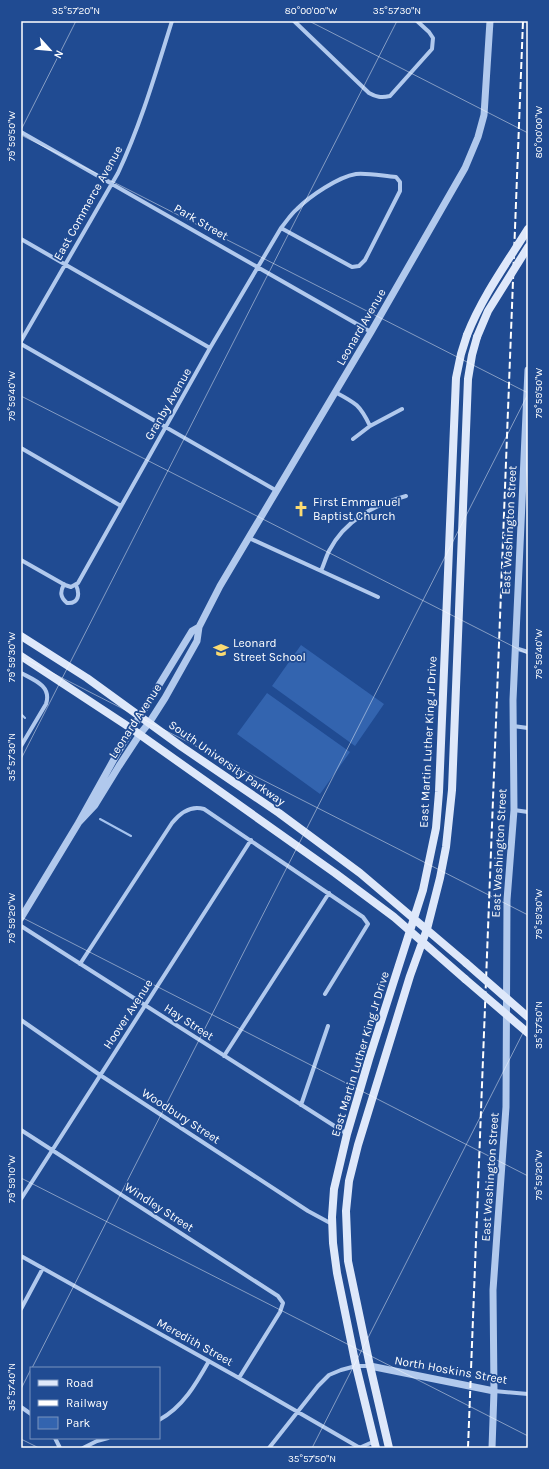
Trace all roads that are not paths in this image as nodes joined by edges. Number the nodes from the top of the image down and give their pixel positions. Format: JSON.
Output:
{"nodes":[{"id":1,"x":172,"y":21,"type":"edge"},
{"id":2,"x":294,"y":21,"type":"edge"},
{"id":3,"x":418,"y":21,"type":"edge"},
{"id":4,"x":490,"y":21,"type":"edge"},
{"id":5,"x":21,"y":132,"type":"edge"},
{"id":6,"x":112,"y":183,"type":"junction"},
{"id":7,"x":281,"y":228,"type":"junction"},
{"id":8,"x":528,"y":229,"type":"edge"},
{"id":9,"x":21,"y":239,"type":"edge"},
{"id":10,"x":528,"y":247,"type":"edge"},
{"id":11,"x":65,"y":265,"type":"junction"},
{"id":12,"x":259,"y":267,"type":"junction"},
{"id":13,"x":371,"y":332,"type":"junction"},
{"id":14,"x":21,"y":342,"type":"edge"},
{"id":15,"x":210,"y":348,"type":"junction"},
{"id":16,"x":528,"y":370,"type":"edge"},
{"id":17,"x":336,"y":392,"type":"junction"},
{"id":18,"x":402,"y":409,"type":"dead end"},
{"id":19,"x":527,"y":423,"type":"edge"},
{"id":20,"x":370,"y":426,"type":"junction"},
{"id":21,"x":166,"y":428,"type":"junction"},
{"id":22,"x":353,"y":439,"type":"dead end"},
{"id":23,"x":21,"y":448,"type":"edge"},
{"id":24,"x":276,"y":491,"type":"junction"},
{"id":25,"x":406,"y":496,"type":"dead end"},
{"id":26,"x":121,"y":506,"type":"junction"},
{"id":27,"x":249,"y":538,"type":"junction"},
{"id":28,"x":21,"y":560,"type":"edge"},
{"id":29,"x":321,"y":571,"type":"junction"},
{"id":30,"x":64,"y":584,"type":"junction"},
{"id":31,"x":76,"y":585,"type":"junction"},
{"id":32,"x":378,"y":597,"type":"dead end"},
{"id":33,"x":199,"y":627,"type":"junction"},
{"id":34,"x":21,"y":636,"type":"edge"},
{"id":35,"x":515,"y":648,"type":"junction"},
{"id":36,"x":528,"y":652,"type":"edge"},
{"id":37,"x":21,"y":656,"type":"edge"},
{"id":38,"x":21,"y":673,"type":"edge"},
{"id":39,"x":140,"y":717,"type":"junction"},
{"id":40,"x":149,"y":723,"type":"junction"},
{"id":41,"x":513,"y":726,"type":"junction"},
{"id":42,"x":528,"y":728,"type":"edge"},
{"id":43,"x":132,"y":729,"type":"junction"},
{"id":44,"x":140,"y":734,"type":"junction"},
{"id":45,"x":21,"y":746,"type":"edge"},
{"id":46,"x":514,"y":810,"type":"junction"},
{"id":47,"x":528,"y":812,"type":"edge"},
{"id":48,"x":79,"y":822,"type":"junction"},
{"id":49,"x":251,"y":840,"type":"junction"},
{"id":50,"x":329,"y":893,"type":"junction"},
{"id":51,"x":21,"y":918,"type":"edge"},
{"id":52,"x":414,"y":918,"type":"junction"},
{"id":53,"x":21,"y":926,"type":"edge"},
{"id":54,"x":427,"y":929,"type":"junction"},
{"id":55,"x":410,"y":930,"type":"junction"},
{"id":56,"x":423,"y":942,"type":"junction"},
{"id":57,"x":80,"y":964,"type":"junction"},
{"id":58,"x":325,"y":994,"type":"dead end"},
{"id":59,"x":145,"y":1005,"type":"junction"},
{"id":60,"x":528,"y":1017,"type":"edge"},
{"id":61,"x":21,"y":1020,"type":"edge"},
{"id":62,"x":328,"y":1026,"type":"dead end"},
{"id":63,"x":528,"y":1033,"type":"edge"},
{"id":64,"x":224,"y":1056,"type":"junction"},
{"id":65,"x":100,"y":1075,"type":"junction"},
{"id":66,"x":301,"y":1105,"type":"junction"},
{"id":67,"x":21,"y":1130,"type":"edge"},
{"id":68,"x":347,"y":1134,"type":"junction"},
{"id":69,"x":52,"y":1150,"type":"junction"},
{"id":70,"x":21,"y":1199,"type":"edge"},
{"id":71,"x":332,"y":1224,"type":"junction"},
{"id":72,"x":21,"y":1256,"type":"edge"},
{"id":73,"x":43,"y":1268,"type":"junction"},
{"id":74,"x":21,"y":1309,"type":"edge"},
{"id":75,"x":209,"y":1361,"type":"junction"},
{"id":76,"x":356,"y":1366,"type":"junction"},
{"id":77,"x":370,"y":1366,"type":"junction"},
{"id":78,"x":240,"y":1378,"type":"junction"},
{"id":79,"x":494,"y":1391,"type":"junction"},
{"id":80,"x":528,"y":1394,"type":"edge"},
{"id":81,"x":21,"y":1408,"type":"edge"},
{"id":82,"x":297,"y":1411,"type":"junction"},
{"id":83,"x":30,"y":1413,"type":"edge"},
{"id":84,"x":160,"y":1420,"type":"edge"},
{"id":85,"x":56,"y":1439,"type":"edge"},
{"id":86,"x":104,"y":1439,"type":"edge"},
{"id":87,"x":376,"y":1444,"type":"edge"},
{"id":88,"x":60,"y":1448,"type":"edge"},
{"id":89,"x":83,"y":1448,"type":"edge"},
{"id":90,"x":269,"y":1448,"type":"edge"},
{"id":91,"x":360,"y":1448,"type":"edge"},
{"id":92,"x":389,"y":1448,"type":"edge"},
{"id":93,"x":492,"y":1448,"type":"edge"}],
"edges":[{"from":1,"to":6,"type":"street","name":"East Commerce Avenue"},
{"from":2,"to":3,"type":"street"},
{"from":4,"to":13,"type":"street","name":"Leonard Avenue"},
{"from":5,"to":6,"type":"street","name":"Park Street"},
{"from":6,"to":11,"type":"street","name":"East Commerce Avenue"},
{"from":6,"to":12,"type":"street","name":"Park Street"},
{"from":7,"to":7,"type":"street","name":"Granby Avenue"},
{"from":7,"to":12,"type":"street","name":"Granby Avenue"},
{"from":8,"to":52,"type":"main road","name":"East Martin Luther King Jr Drive","bridge":true},
{"from":9,"to":11,"type":"street"},
{"from":10,"to":54,"type":"main road","name":"East Martin Luther King Jr Drive","bridge":true},
{"from":11,"to":14,"type":"street","name":"East Commerce Avenue"},
{"from":11,"to":15,"type":"street"},
{"from":12,"to":13,"type":"street","name":"Park Street"},
{"from":12,"to":15,"type":"street","name":"Granby Avenue"},
{"from":13,"to":17,"type":"street","name":"Leonard Avenue"},
{"from":14,"to":21,"type":"street"},
{"from":15,"to":21,"type":"street","name":"Granby Avenue"},
{"from":16,"to":19,"type":"street","name":"East Washington Street"},
{"from":17,"to":20,"type":"street"},
{"from":17,"to":24,"type":"street","name":"Leonard Avenue"},
{"from":18,"to":20,"type":"street"},
{"from":19,"to":35,"type":"street","name":"East Washington Street"},
{"from":20,"to":22,"type":"street"},
{"from":21,"to":24,"type":"street"},
{"from":21,"to":26,"type":"street","name":"Granby Avenue"},
{"from":23,"to":26,"type":"street"},
{"from":24,"to":27,"type":"street","name":"Leonard Avenue"},
{"from":25,"to":29,"type":"street"},
{"from":26,"to":31,"type":"street","name":"Granby Avenue"},
{"from":27,"to":29,"type":"street"},
{"from":27,"to":33,"type":"street","name":"Leonard Avenue"},
{"from":28,"to":30,"type":"street"},
{"from":29,"to":32,"type":"street"},
{"from":30,"to":31,"type":"street"},
{"from":30,"to":31,"type":"street"},
{"from":33,"to":39,"type":"street","name":"Leonard Avenue"},
{"from":33,"to":40,"type":"street","name":"Leonard Avenue"},
{"from":34,"to":39,"type":"main road","name":"South University Parkway"},
{"from":35,"to":36,"type":"street"},
{"from":35,"to":41,"type":"street","name":"East Washington Street"},
{"from":37,"to":43,"type":"main road"},
{"from":38,"to":45,"type":"street"},
{"from":39,"to":40,"type":"main road","name":"South University Parkway"},
{"from":39,"to":43,"type":"street","name":"Leonard Avenue"},
{"from":40,"to":44,"type":"street","name":"Leonard Avenue"},
{"from":40,"to":52,"type":"main road","name":"South University Parkway"},
{"from":41,"to":42,"type":"street"},
{"from":41,"to":46,"type":"street","name":"East Washington Street"},
{"from":43,"to":44,"type":"main road"},
{"from":43,"to":48,"type":"street","name":"Leonard Avenue"},
{"from":44,"to":48,"type":"street","name":"Leonard Avenue"},
{"from":44,"to":55,"type":"main road"},
{"from":46,"to":47,"type":"street"},
{"from":46,"to":79,"type":"street","name":"East Washington Street"},
{"from":48,"to":51,"type":"street","name":"Leonard Avenue"},
{"from":49,"to":50,"type":"street"},
{"from":49,"to":57,"type":"street"},
{"from":49,"to":59,"type":"street","name":"Hoover Avenue"},
{"from":50,"to":58,"type":"street"},
{"from":50,"to":64,"type":"street"},
{"from":52,"to":54,"type":"main road","name":"South University Parkway"},
{"from":52,"to":55,"type":"main road","name":"East Martin Luther King Jr Drive"},
{"from":53,"to":57,"type":"street","name":"Hay Street"},
{"from":54,"to":56,"type":"main road","name":"East Martin Luther King Jr Drive"},
{"from":54,"to":60,"type":"main road","name":"South University Parkway","bridge":true},
{"from":55,"to":56,"type":"main road"},
{"from":55,"to":68,"type":"main road","name":"East Martin Luther King Jr Drive"},
{"from":56,"to":63,"type":"main road","bridge":true},
{"from":56,"to":77,"type":"main road","name":"East Martin Luther King Jr Drive"},
{"from":57,"to":59,"type":"street","name":"Hay Street"},
{"from":59,"to":64,"type":"street","name":"Hay Street"},
{"from":59,"to":65,"type":"street","name":"Hoover Avenue"},
{"from":61,"to":65,"type":"street","name":"Woodbury Street"},
{"from":62,"to":66,"type":"street"},
{"from":64,"to":66,"type":"street","name":"Hay Street"},
{"from":65,"to":69,"type":"street","name":"Hoover Avenue"},
{"from":65,"to":71,"type":"street","name":"Woodbury Street"},
{"from":66,"to":68,"type":"street","name":"Hay Street"},
{"from":67,"to":69,"type":"street","name":"Windley Street"},
{"from":68,"to":71,"type":"main road","name":"East Martin Luther King Jr Drive"},
{"from":69,"to":70,"type":"street","name":"Hoover Avenue"},
{"from":69,"to":78,"type":"street","name":"Windley Street"},
{"from":71,"to":76,"type":"main road","name":"East Martin Luther King Jr Drive"},
{"from":72,"to":73,"type":"street","name":"Meredith Street"},
{"from":73,"to":74,"type":"street"},
{"from":73,"to":75,"type":"street","name":"Meredith Street"},
{"from":75,"to":78,"type":"street","name":"Meredith Street"},
{"from":75,"to":84,"type":"street"},
{"from":76,"to":77,"type":"street"},
{"from":76,"to":82,"type":"street"},
{"from":76,"to":87,"type":"main road","name":"East Martin Luther King Jr Drive"},
{"from":77,"to":79,"type":"street","name":"North Hoskins Street"},
{"from":77,"to":92,"type":"main road","name":"East Martin Luther King Jr Drive"},
{"from":78,"to":82,"type":"street","name":"Meredith Street"},
{"from":79,"to":80,"type":"street","name":"North Hoskins Street"},
{"from":79,"to":93,"type":"street","name":"East Washington Street"},
{"from":81,"to":83,"type":"street"},
{"from":82,"to":90,"type":"street"},
{"from":82,"to":91,"type":"street","name":"Meredith Street"},
{"from":85,"to":88,"type":"street"},
{"from":86,"to":89,"type":"street"},
{"from":87,"to":91,"type":"street","name":"Meredith Street"}]}
